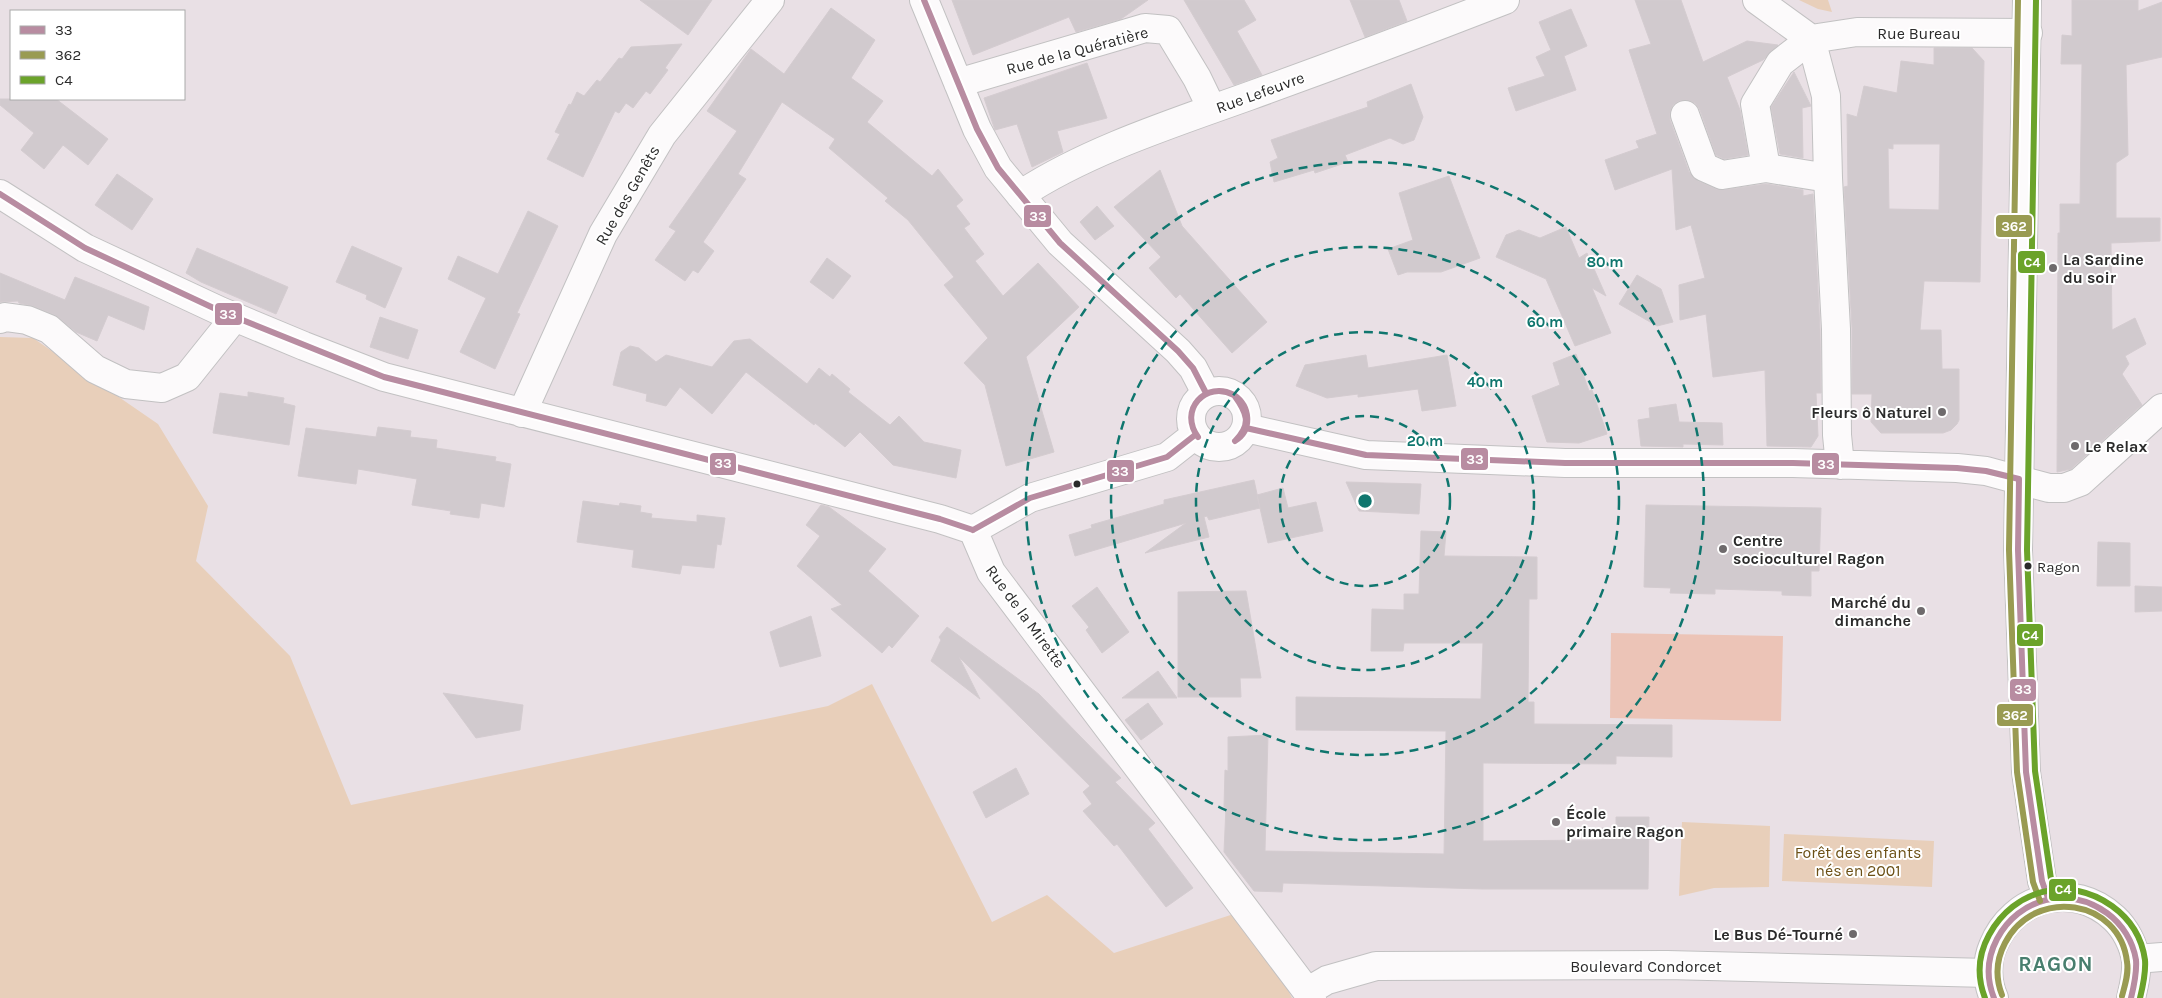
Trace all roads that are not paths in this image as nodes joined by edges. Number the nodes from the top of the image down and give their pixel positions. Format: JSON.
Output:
{"nodes":[{"id":1,"x":770,"y":0,"type":"edge"},
{"id":2,"x":924,"y":0,"type":"edge"},
{"id":3,"x":1505,"y":0,"type":"edge"},
{"id":4,"x":1757,"y":0,"type":"edge"},
{"id":5,"x":2027,"y":0,"type":"edge"},
{"id":6,"x":2028,"y":33,"type":"junction"},
{"id":7,"x":1812,"y":39,"type":"junction"},
{"id":8,"x":958,"y":83,"type":"junction"},
{"id":9,"x":1212,"y":109,"type":"junction"},
{"id":10,"x":1685,"y":116,"type":"dead end"},
{"id":11,"x":1766,"y":168,"type":"junction"},
{"id":12,"x":1828,"y":178,"type":"junction"},
{"id":13,"x":0,"y":194,"type":"edge"},
{"id":14,"x":1020,"y":195,"type":"junction"},
{"id":15,"x":235,"y":317,"type":"junction"},
{"id":16,"x":0,"y":319,"type":"edge"},
{"id":17,"x":1206,"y":393,"type":"junction"},
{"id":18,"x":2162,"y":408,"type":"edge"},
{"id":19,"x":522,"y":413,"type":"junction"},
{"id":20,"x":1246,"y":428,"type":"junction"},
{"id":21,"x":1195,"y":435,"type":"junction"},
{"id":22,"x":1840,"y":465,"type":"junction"},
{"id":23,"x":2019,"y":479,"type":"junction"},
{"id":24,"x":973,"y":530,"type":"junction"},
{"id":25,"x":2048,"y":898,"type":"junction"},
{"id":26,"x":2149,"y":958,"type":"edge"},
{"id":27,"x":1991,"y":986,"type":"edge"},
{"id":28,"x":1310,"y":995,"type":"edge"},
{"id":29,"x":2131,"y":998,"type":"edge"}],
"edges":[{"from":1,"to":19,"type":"street","name":"Rue des Genêts"},
{"from":2,"to":8,"type":"street"},
{"from":3,"to":9,"type":"street","name":"Rue Lefeuvre"},
{"from":4,"to":7,"type":"street"},
{"from":5,"to":6,"type":"street"},
{"from":6,"to":7,"type":"street","name":"Rue Bureau"},
{"from":6,"to":23,"type":"street"},
{"from":7,"to":11,"type":"street"},
{"from":7,"to":12,"type":"street"},
{"from":8,"to":9,"type":"street","name":"Rue de la Quératière"},
{"from":8,"to":14,"type":"street"},
{"from":9,"to":14,"type":"street","name":"Rue Lefeuvre"},
{"from":10,"to":11,"type":"street"},
{"from":11,"to":12,"type":"street"},
{"from":12,"to":22,"type":"street"},
{"from":13,"to":15,"type":"street"},
{"from":14,"to":17,"type":"street"},
{"from":15,"to":16,"type":"street"},
{"from":15,"to":19,"type":"street"},
{"from":17,"to":20,"type":"street"},
{"from":17,"to":21,"type":"street"},
{"from":18,"to":23,"type":"street"},
{"from":19,"to":24,"type":"street"},
{"from":20,"to":21,"type":"street"},
{"from":20,"to":22,"type":"street"},
{"from":21,"to":24,"type":"street"},
{"from":22,"to":23,"type":"street"},
{"from":23,"to":25,"type":"street"},
{"from":24,"to":28,"type":"street","name":"Rue de la Mirette"},
{"from":25,"to":26,"type":"street"},
{"from":25,"to":27,"type":"street"},
{"from":26,"to":29,"type":"street"},
{"from":27,"to":28,"type":"street","name":"Boulevard Condorcet"}]}
